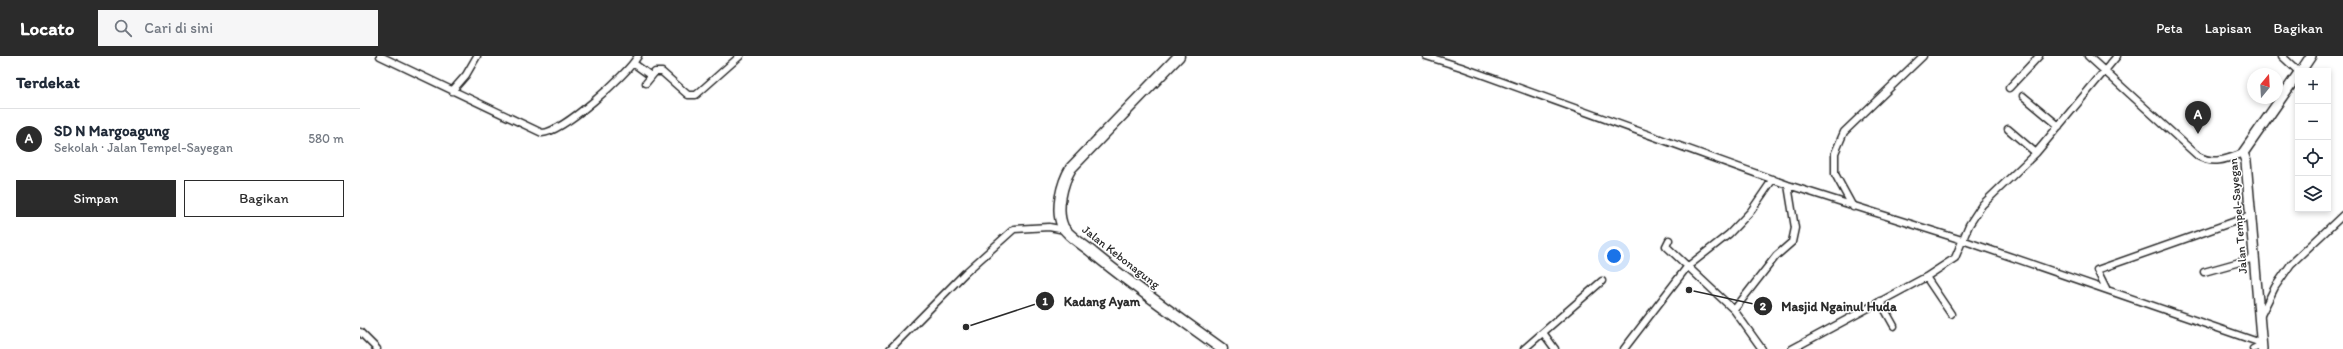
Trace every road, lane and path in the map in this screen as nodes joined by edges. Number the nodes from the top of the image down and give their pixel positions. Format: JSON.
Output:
{"nodes":[{"id":1,"x":380,"y":56,"type":"edge"},
{"id":2,"x":477,"y":56,"type":"edge"},
{"id":3,"x":638,"y":56,"type":"edge"},
{"id":4,"x":740,"y":56,"type":"edge"},
{"id":5,"x":1179,"y":56,"type":"edge"},
{"id":6,"x":1426,"y":56,"type":"edge"},
{"id":7,"x":1923,"y":56,"type":"edge"},
{"id":8,"x":2039,"y":56,"type":"edge"},
{"id":9,"x":2088,"y":56,"type":"edge"},
{"id":10,"x":2117,"y":56,"type":"edge"},
{"id":11,"x":2282,"y":56,"type":"edge"},
{"id":12,"x":2311,"y":56,"type":"edge"},
{"id":13,"x":633,"y":63,"type":"junction"},
{"id":14,"x":2296,"y":68,"type":"edge"},
{"id":15,"x":2301,"y":68,"type":"edge"},
{"id":16,"x":2105,"y":71,"type":"junction"},
{"id":17,"x":652,"y":76,"type":"junction"},
{"id":18,"x":2295,"y":78,"type":"edge"},
{"id":19,"x":646,"y":83,"type":"dead end"},
{"id":20,"x":2009,"y":88,"type":"dead end"},
{"id":21,"x":452,"y":91,"type":"junction"},
{"id":22,"x":2023,"y":96,"type":"dead end"},
{"id":23,"x":2059,"y":126,"type":"junction"},
{"id":24,"x":2008,"y":129,"type":"dead end"},
{"id":25,"x":2036,"y":153,"type":"junction"},
{"id":26,"x":2243,"y":153,"type":"junction"},
{"id":27,"x":1773,"y":179,"type":"junction"},
{"id":28,"x":1788,"y":185,"type":"junction"},
{"id":29,"x":1853,"y":207,"type":"junction"},
{"id":30,"x":2343,"y":215,"type":"edge"},
{"id":31,"x":2250,"y":216,"type":"junction"},
{"id":32,"x":1066,"y":230,"type":"junction"},
{"id":33,"x":1669,"y":240,"type":"dead end"},
{"id":34,"x":1962,"y":240,"type":"junction"},
{"id":35,"x":2254,"y":258,"type":"junction"},
{"id":36,"x":1687,"y":267,"type":"junction"},
{"id":37,"x":2204,"y":272,"type":"dead end"},
{"id":38,"x":1926,"y":277,"type":"junction"},
{"id":39,"x":1602,"y":281,"type":"dead end"},
{"id":40,"x":2106,"y":288,"type":"junction"},
{"id":41,"x":1880,"y":302,"type":"junction"},
{"id":42,"x":1734,"y":310,"type":"junction"},
{"id":43,"x":1951,"y":314,"type":"dead end"},
{"id":44,"x":2259,"y":318,"type":"junction"},
{"id":45,"x":1894,"y":326,"type":"dead end"},
{"id":46,"x":360,"y":332,"type":"edge"},
{"id":47,"x":1544,"y":334,"type":"junction"},
{"id":48,"x":2259,"y":346,"type":"edge"},
{"id":49,"x":1758,"y":348,"type":"edge"},
{"id":50,"x":377,"y":349,"type":"edge"},
{"id":51,"x":890,"y":349,"type":"edge"},
{"id":52,"x":1222,"y":349,"type":"edge"},
{"id":53,"x":1524,"y":349,"type":"edge"},
{"id":54,"x":1555,"y":349,"type":"edge"},
{"id":55,"x":1624,"y":349,"type":"edge"},
{"id":56,"x":1792,"y":349,"type":"edge"}],
"edges":[{"from":1,"to":21,"type":"street"},
{"from":2,"to":21,"type":"street"},
{"from":3,"to":13,"type":"street"},
{"from":4,"to":17,"type":"street"},
{"from":5,"to":32,"type":"main road","name":"Jalan Kebonagung"},
{"from":6,"to":27,"type":"street"},
{"from":7,"to":29,"type":"street"},
{"from":8,"to":20,"type":"street"},
{"from":9,"to":16,"type":"street"},
{"from":10,"to":16,"type":"street"},
{"from":11,"to":14,"type":"street"},
{"from":12,"to":15,"type":"main road"},
{"from":13,"to":17,"type":"street"},
{"from":13,"to":21,"type":"street"},
{"from":16,"to":23,"type":"street"},
{"from":16,"to":26,"type":"street"},
{"from":17,"to":19,"type":"street"},
{"from":18,"to":26,"type":"main road","name":"Jalan Tempel-Sayegan"},
{"from":22,"to":23,"type":"street"},
{"from":23,"to":25,"type":"street"},
{"from":24,"to":25,"type":"street"},
{"from":25,"to":34,"type":"street"},
{"from":26,"to":31,"type":"main road","name":"Jalan Tempel-Sayegan"},
{"from":27,"to":28,"type":"street"},
{"from":27,"to":36,"type":"street"},
{"from":28,"to":29,"type":"street"},
{"from":28,"to":42,"type":"street"},
{"from":29,"to":34,"type":"street"},
{"from":30,"to":44,"type":"street"},
{"from":31,"to":35,"type":"main road","name":"Jalan Tempel-Sayegan"},
{"from":31,"to":40,"type":"street"},
{"from":32,"to":51,"type":"street"},
{"from":32,"to":52,"type":"main road","name":"Jalan Kebonagung"},
{"from":33,"to":36,"type":"street"},
{"from":34,"to":38,"type":"street"},
{"from":34,"to":40,"type":"street"},
{"from":35,"to":37,"type":"street"},
{"from":35,"to":44,"type":"main road","name":"Jalan Tempel-Sayegan"},
{"from":36,"to":42,"type":"street"},
{"from":36,"to":55,"type":"street"},
{"from":38,"to":41,"type":"street"},
{"from":38,"to":43,"type":"street"},
{"from":39,"to":47,"type":"street"},
{"from":40,"to":48,"type":"street"},
{"from":41,"to":45,"type":"street"},
{"from":41,"to":56,"type":"street"},
{"from":42,"to":49,"type":"street"},
{"from":44,"to":48,"type":"main road","name":"Jalan Tempel-Sayegan"},
{"from":46,"to":50,"type":"street"},
{"from":47,"to":53,"type":"street"},
{"from":47,"to":54,"type":"street"}]}
